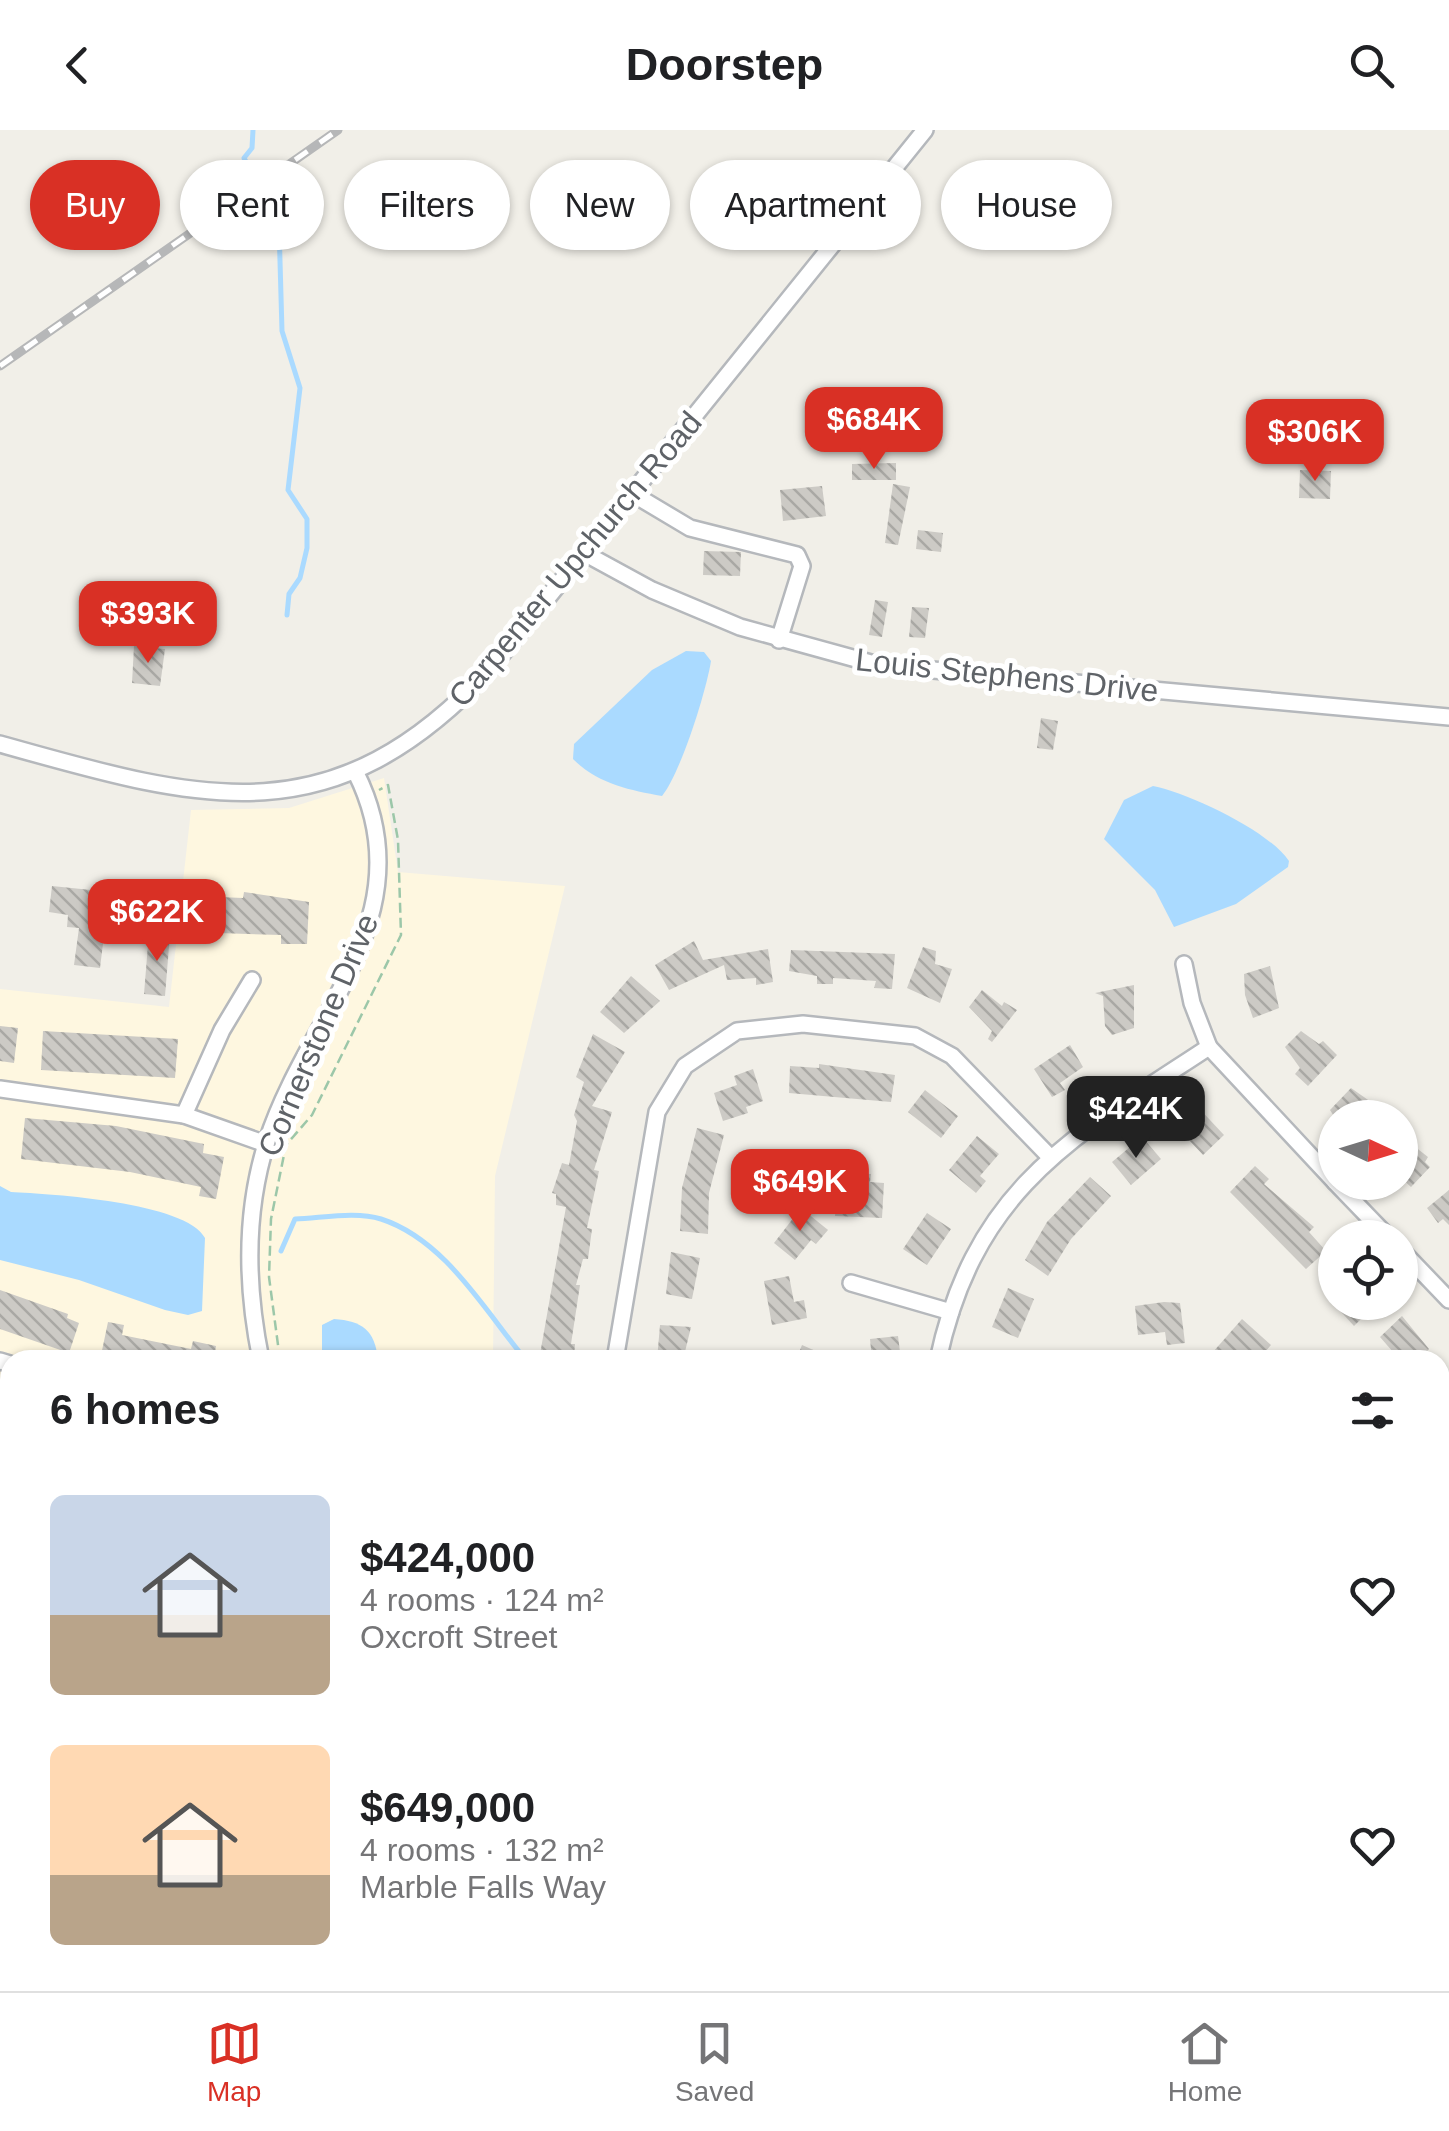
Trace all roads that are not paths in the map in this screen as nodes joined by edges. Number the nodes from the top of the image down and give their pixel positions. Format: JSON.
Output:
{"nodes":[{"id":1,"x":924,"y":130,"type":"edge"},
{"id":2,"x":633,"y":494,"type":"junction"},
{"id":3,"x":586,"y":554,"type":"junction"},
{"id":4,"x":778,"y":640,"type":"junction"},
{"id":5,"x":1449,"y":717,"type":"edge"},
{"id":6,"x":0,"y":744,"type":"edge"},
{"id":7,"x":356,"y":774,"type":"junction"},
{"id":8,"x":1184,"y":964,"type":"dead end"},
{"id":9,"x":252,"y":980,"type":"dead end"},
{"id":10,"x":1209,"y":1047,"type":"junction"},
{"id":11,"x":0,"y":1089,"type":"edge"},
{"id":12,"x":184,"y":1115,"type":"junction"},
{"id":13,"x":266,"y":1144,"type":"junction"},
{"id":14,"x":1049,"y":1156,"type":"junction"},
{"id":15,"x":1318,"y":1164,"type":"edge"},
{"id":16,"x":1352,"y":1200,"type":"edge"},
{"id":17,"x":1371,"y":1220,"type":"edge"},
{"id":18,"x":1418,"y":1268,"type":"edge"},
{"id":19,"x":851,"y":1284,"type":"dead end"},
{"id":20,"x":1449,"y":1300,"type":"edge"},
{"id":21,"x":950,"y":1312,"type":"junction"},
{"id":22,"x":259,"y":1350,"type":"edge"},
{"id":23,"x":617,"y":1350,"type":"edge"},
{"id":24,"x":940,"y":1350,"type":"edge"}],
"edges":[{"from":1,"to":2,"type":"street","name":"Carpenter Upchurch Road"},
{"from":2,"to":3,"type":"street","name":"Carpenter Upchurch Road"},
{"from":2,"to":4,"type":"street"},
{"from":3,"to":4,"type":"street","name":"Louis Stephens Drive"},
{"from":3,"to":7,"type":"street","name":"Carpenter Upchurch Road"},
{"from":4,"to":5,"type":"street","name":"Louis Stephens Drive"},
{"from":6,"to":7,"type":"street","name":"Carpenter Upchurch Road"},
{"from":7,"to":13,"type":"street","name":"Cornerstone Drive"},
{"from":8,"to":10,"type":"street"},
{"from":9,"to":12,"type":"street"},
{"from":10,"to":14,"type":"street"},
{"from":10,"to":15,"type":"street"},
{"from":11,"to":12,"type":"street"},
{"from":12,"to":13,"type":"street"},
{"from":13,"to":22,"type":"street","name":"Cornerstone Drive"},
{"from":14,"to":21,"type":"street"},
{"from":14,"to":23,"type":"street"},
{"from":16,"to":17,"type":"street"},
{"from":18,"to":20,"type":"street"},
{"from":19,"to":21,"type":"street"},
{"from":21,"to":24,"type":"street"}]}
